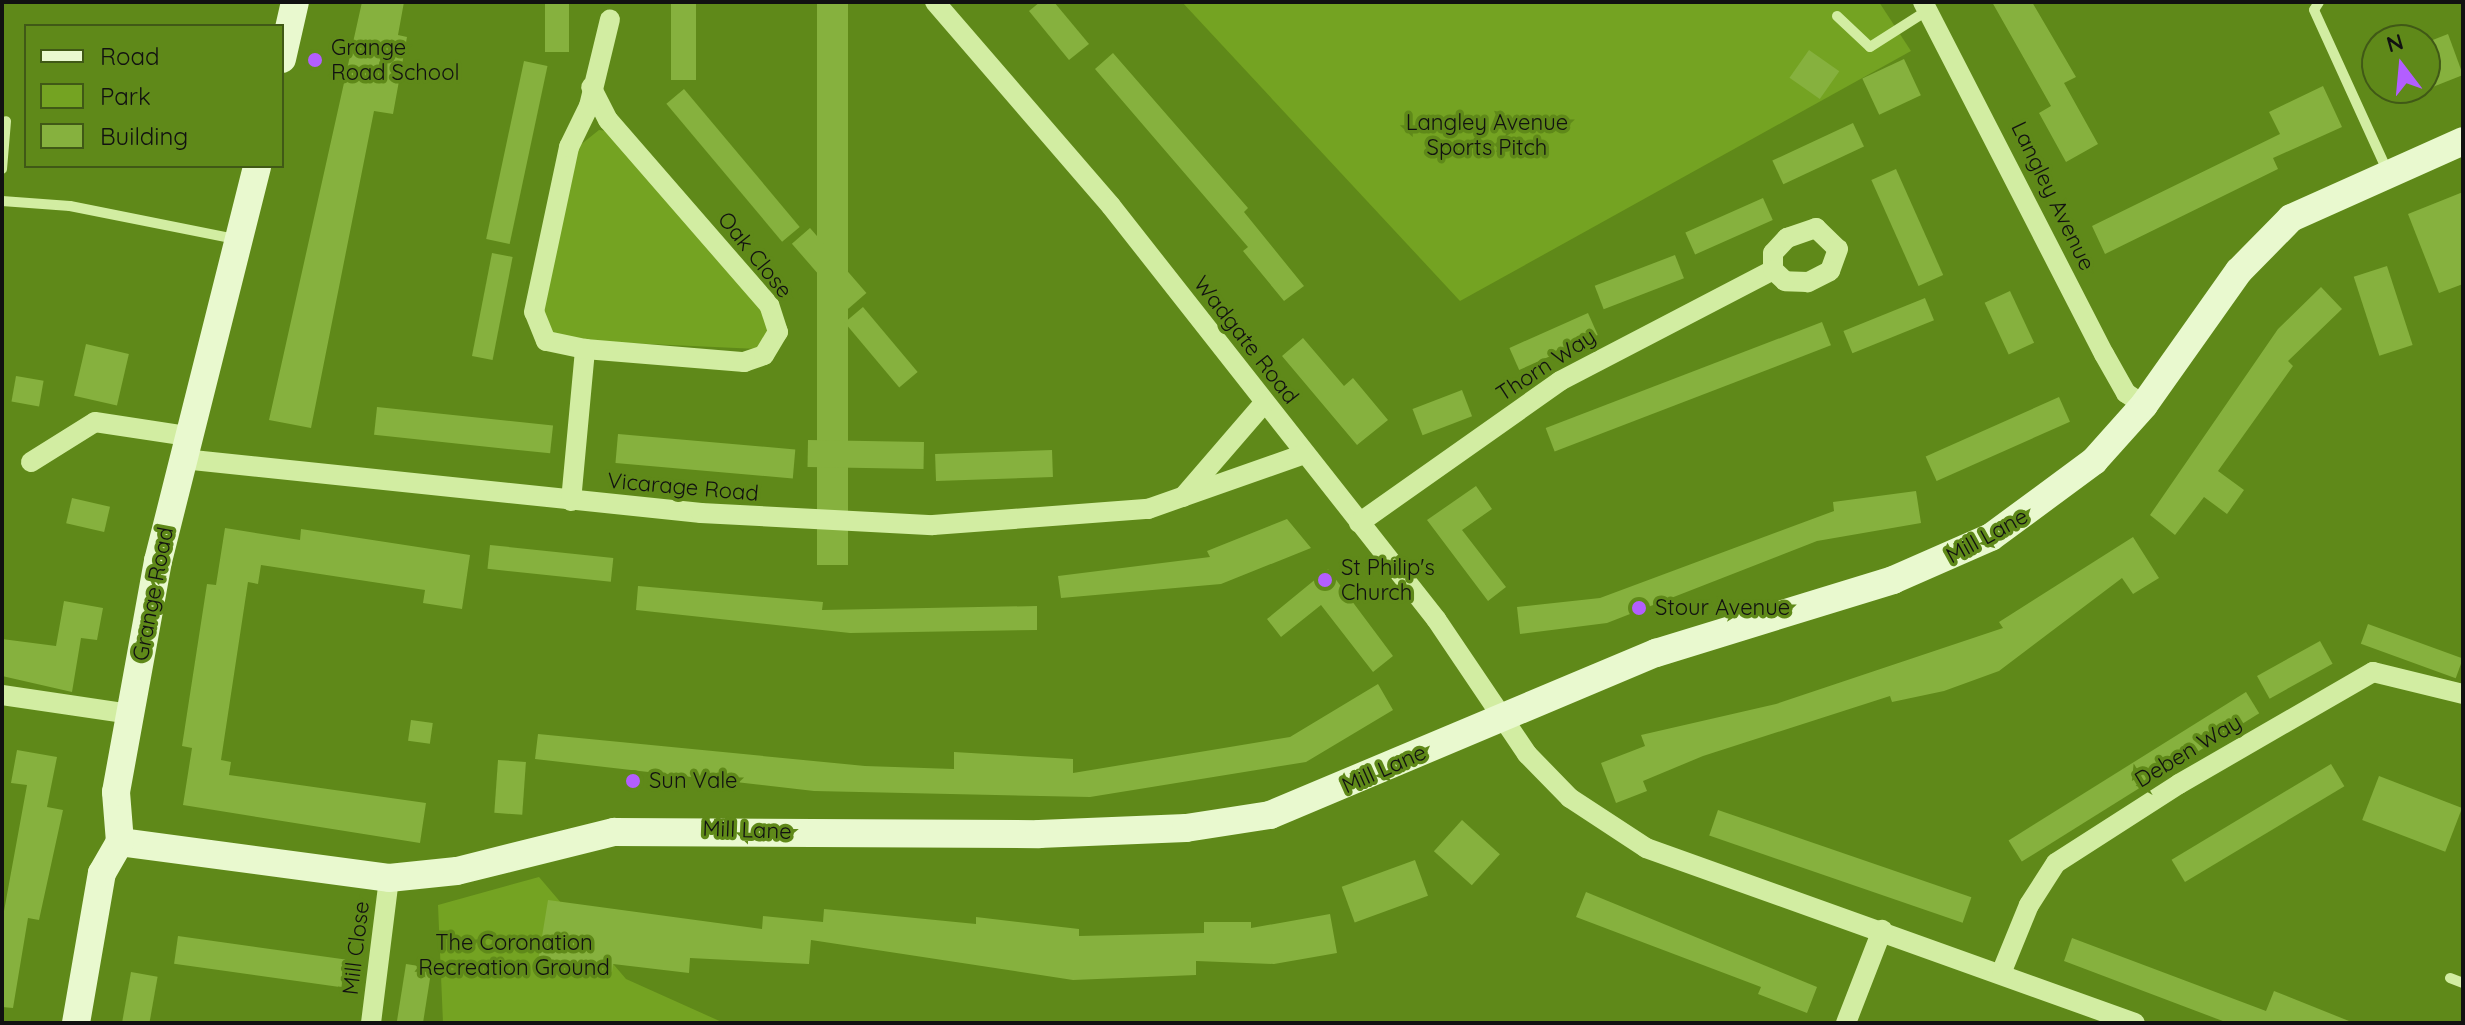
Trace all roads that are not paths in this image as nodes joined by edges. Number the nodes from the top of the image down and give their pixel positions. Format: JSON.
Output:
{"nodes":[{"id":1,"x":295,"y":2,"type":"edge"},
{"id":2,"x":935,"y":2,"type":"edge"},
{"id":3,"x":2319,"y":2,"type":"edge"},
{"id":4,"x":1926,"y":6,"type":"edge"},
{"id":5,"x":1837,"y":16,"type":"dead end"},
{"id":6,"x":610,"y":19,"type":"dead end"},
{"id":7,"x":284,"y":50,"type":"edge"},
{"id":8,"x":591,"y":87,"type":"junction"},
{"id":9,"x":6,"y":121,"type":"dead end"},
{"id":10,"x":2463,"y":141,"type":"edge"},
{"id":11,"x":257,"y":168,"type":"edge"},
{"id":12,"x":2,"y":169,"type":"edge"},
{"id":13,"x":2387,"y":170,"type":"junction"},
{"id":14,"x":2,"y":201,"type":"edge"},
{"id":15,"x":241,"y":240,"type":"junction"},
{"id":16,"x":1773,"y":270,"type":"dead end"},
{"id":17,"x":585,"y":349,"type":"junction"},
{"id":18,"x":1264,"y":403,"type":"junction"},
{"id":19,"x":2144,"y":405,"type":"junction"},
{"id":20,"x":186,"y":447,"type":"junction"},
{"id":21,"x":1304,"y":454,"type":"junction"},
{"id":22,"x":31,"y":462,"type":"dead end"},
{"id":23,"x":571,"y":501,"type":"junction"},
{"id":24,"x":1180,"y":501,"type":"junction"},
{"id":25,"x":1359,"y":523,"type":"junction"},
{"id":26,"x":2463,"y":694,"type":"edge"},
{"id":27,"x":2,"y":695,"type":"edge"},
{"id":28,"x":130,"y":714,"type":"junction"},
{"id":29,"x":1508,"y":717,"type":"junction"},
{"id":30,"x":120,"y":842,"type":"junction"},
{"id":31,"x":389,"y":878,"type":"junction"},
{"id":32,"x":1882,"y":930,"type":"junction"},
{"id":33,"x":2002,"y":971,"type":"junction"},
{"id":34,"x":2450,"y":978,"type":"dead end"},
{"id":35,"x":2463,"y":983,"type":"edge"},
{"id":36,"x":76,"y":1023,"type":"edge"},
{"id":37,"x":371,"y":1023,"type":"edge"},
{"id":38,"x":1846,"y":1023,"type":"edge"},
{"id":39,"x":2135,"y":1023,"type":"edge"}],
"edges":[{"from":1,"to":7,"type":"street"},
{"from":2,"to":18,"type":"street","name":"Wadgate Road"},
{"from":3,"to":13,"type":"lane"},
{"from":4,"to":5,"type":"lane"},
{"from":4,"to":19,"type":"street","name":"Langley Avenue"},
{"from":6,"to":8,"type":"street","name":"Oak Close"},
{"from":8,"to":17,"type":"street","name":"Oak Close"},
{"from":8,"to":17,"type":"street","name":"Oak Close"},
{"from":9,"to":12,"type":"lane"},
{"from":10,"to":13,"type":"street","name":"Mill Lane"},
{"from":11,"to":15,"type":"street","name":"Grange Road"},
{"from":13,"to":19,"type":"street","name":"Mill Lane"},
{"from":14,"to":15,"type":"lane"},
{"from":15,"to":20,"type":"street","name":"Grange Road"},
{"from":16,"to":25,"type":"street","name":"Thorn Way"},
{"from":17,"to":23,"type":"street"},
{"from":18,"to":21,"type":"street","name":"Wadgate Road"},
{"from":18,"to":24,"type":"street"},
{"from":19,"to":29,"type":"street","name":"Mill Lane"},
{"from":20,"to":22,"type":"street","name":"Vicarage Road"},
{"from":20,"to":23,"type":"street","name":"Vicarage Road"},
{"from":20,"to":28,"type":"street","name":"Grange Road"},
{"from":21,"to":24,"type":"street","name":"Vicarage Road"},
{"from":21,"to":25,"type":"street","name":"Wadgate Road"},
{"from":23,"to":24,"type":"street","name":"Vicarage Road"},
{"from":25,"to":29,"type":"street","name":"Wadgate Road"},
{"from":26,"to":33,"type":"street","name":"Deben Way"},
{"from":27,"to":28,"type":"street"},
{"from":28,"to":30,"type":"street","name":"Grange Road"},
{"from":29,"to":31,"type":"street","name":"Mill Lane"},
{"from":29,"to":32,"type":"street"},
{"from":30,"to":31,"type":"street","name":"Mill Lane"},
{"from":30,"to":36,"type":"street"},
{"from":31,"to":37,"type":"street","name":"Mill Close"},
{"from":32,"to":33,"type":"street"},
{"from":32,"to":38,"type":"street"},
{"from":33,"to":39,"type":"street"},
{"from":34,"to":35,"type":"lane"}]}
